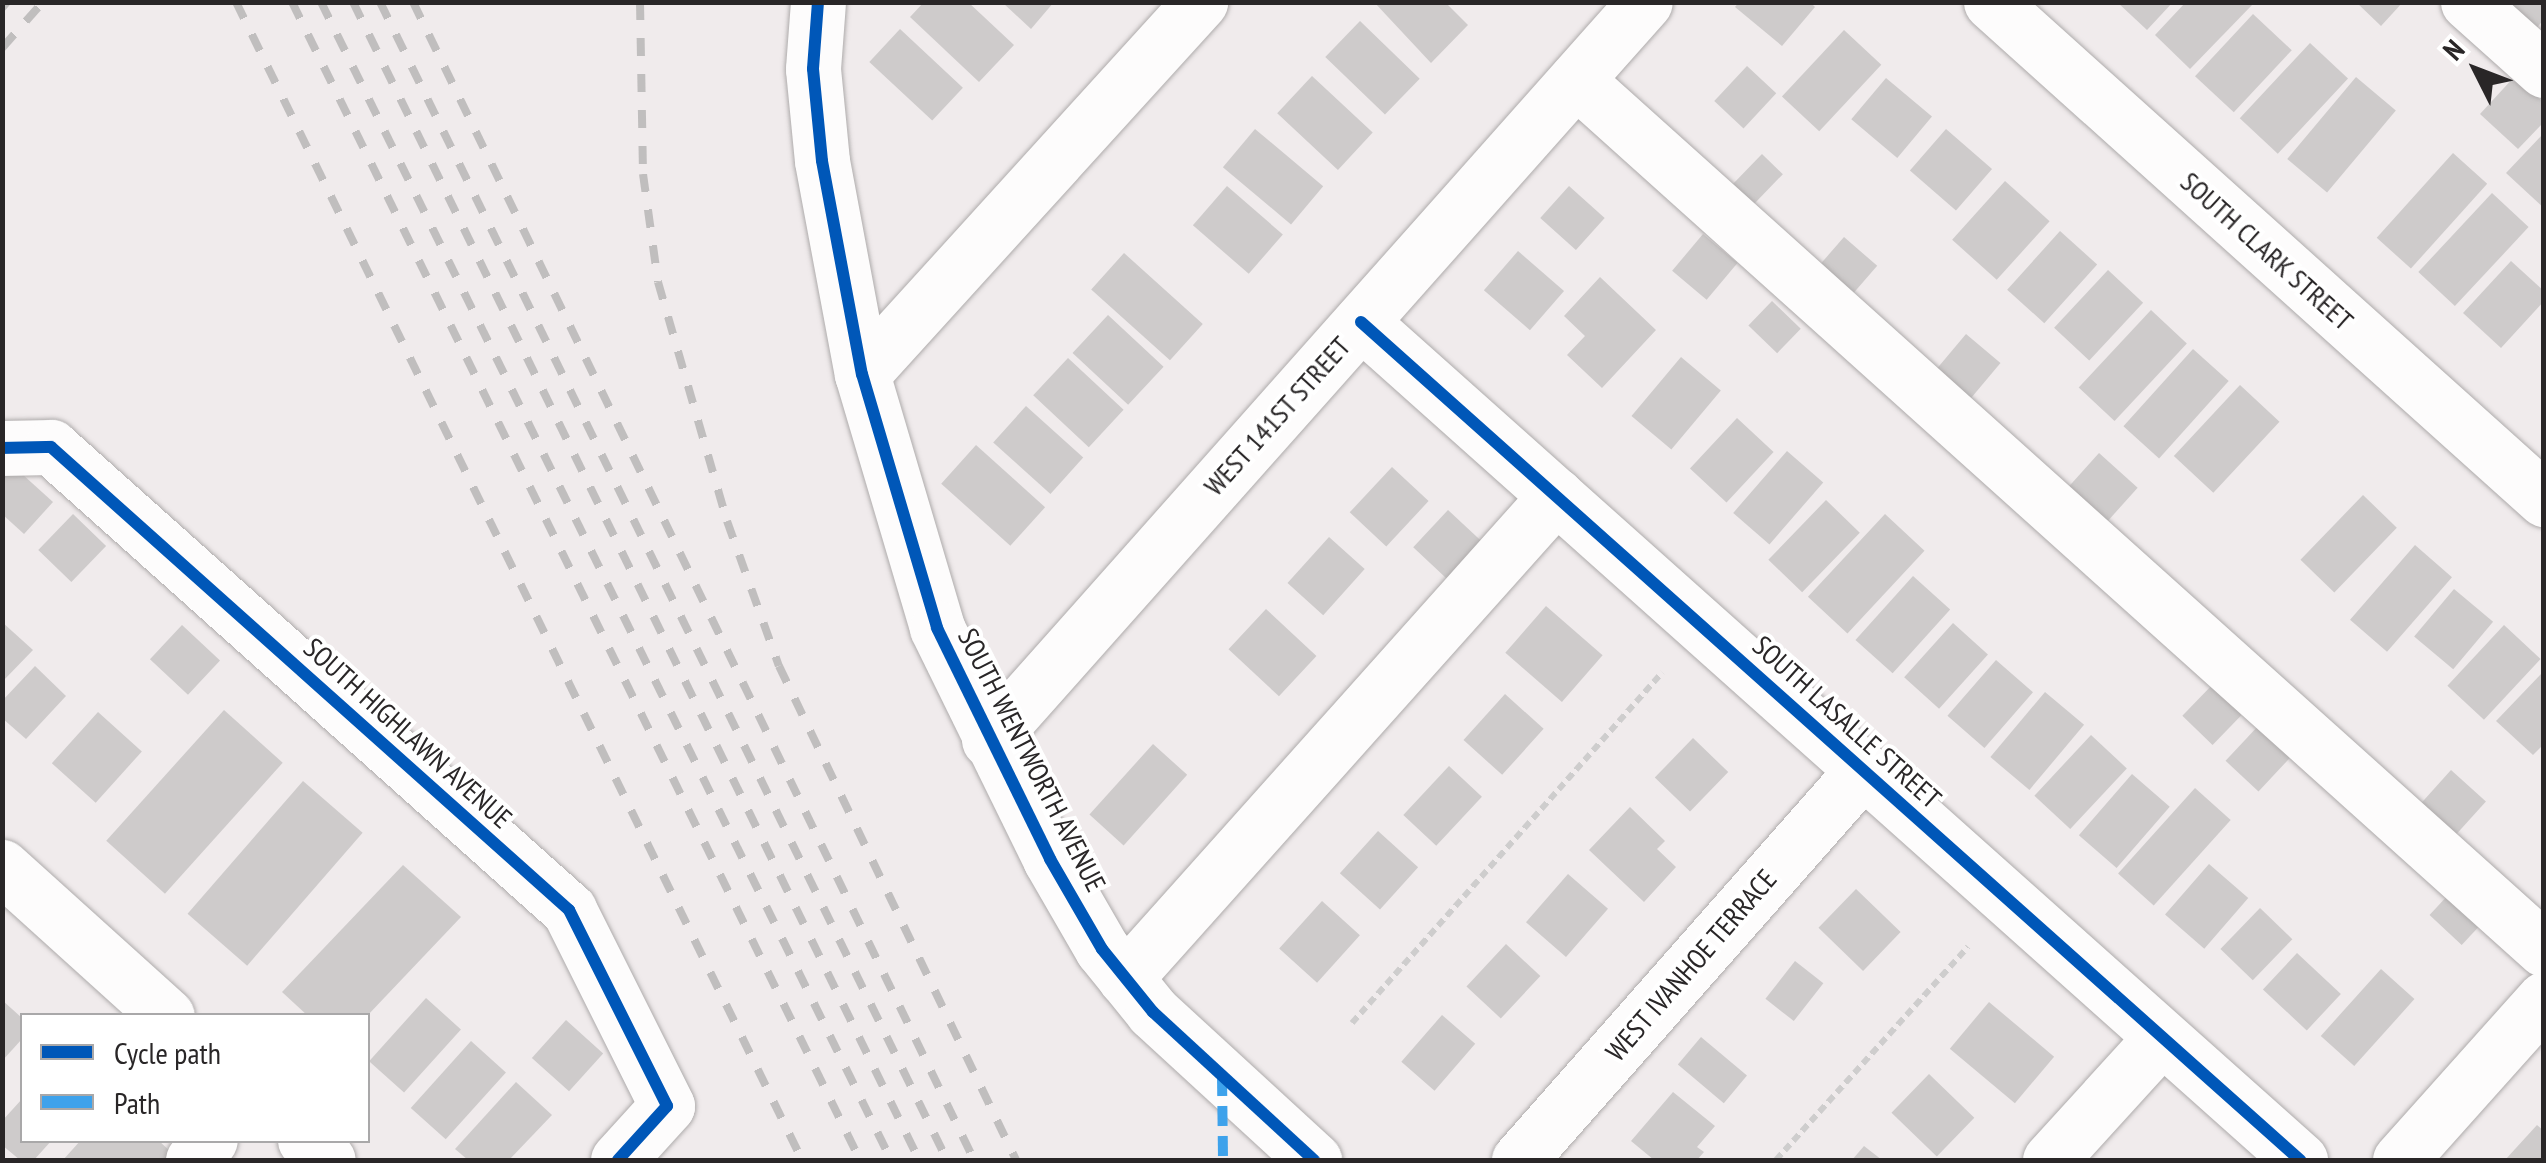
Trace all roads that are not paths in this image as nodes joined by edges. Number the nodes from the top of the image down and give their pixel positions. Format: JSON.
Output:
{"nodes":[{"id":1,"x":818,"y":2,"type":"edge"},
{"id":2,"x":1200,"y":2,"type":"edge"},
{"id":3,"x":1645,"y":2,"type":"edge"},
{"id":4,"x":1991,"y":2,"type":"edge"},
{"id":5,"x":2468,"y":2,"type":"edge"},
{"id":6,"x":2544,"y":70,"type":"edge"},
{"id":7,"x":1576,"y":80,"type":"junction"},
{"id":8,"x":1361,"y":322,"type":"junction"},
{"id":9,"x":862,"y":374,"type":"junction"},
{"id":10,"x":27,"y":448,"type":"edge"},
{"id":11,"x":1556,"y":496,"type":"junction"},
{"id":12,"x":2544,"y":499,"type":"edge"},
{"id":13,"x":989,"y":740,"type":"junction"},
{"id":14,"x":1863,"y":770,"type":"junction"},
{"id":15,"x":5,"y":875,"type":"edge"},
{"id":16,"x":2544,"y":948,"type":"edge"},
{"id":17,"x":1125,"y":978,"type":"junction"},
{"id":18,"x":2544,"y":999,"type":"edge"},
{"id":19,"x":164,"y":1013,"type":"edge"},
{"id":20,"x":2162,"y":1037,"type":"junction"},
{"id":21,"x":309,"y":1143,"type":"edge"},
{"id":22,"x":328,"y":1160,"type":"edge"},
{"id":23,"x":618,"y":1160,"type":"edge"},
{"id":24,"x":1314,"y":1160,"type":"edge"},
{"id":25,"x":1518,"y":1160,"type":"edge"},
{"id":26,"x":2050,"y":1160,"type":"edge"},
{"id":27,"x":2300,"y":1160,"type":"edge"},
{"id":28,"x":2400,"y":1160,"type":"edge"}],
"edges":[{"from":1,"to":9,"type":"street","name":"SOUTH WENTWORTH AVENUE"},
{"from":2,"to":9,"type":"street"},
{"from":3,"to":7,"type":"street","name":"WEST 141ST STREET"},
{"from":4,"to":12,"type":"street","name":"SOUTH CLARK STREET"},
{"from":5,"to":6,"type":"street"},
{"from":7,"to":8,"type":"street","name":"WEST 141ST STREET"},
{"from":7,"to":16,"type":"street"},
{"from":8,"to":11,"type":"street","name":"SOUTH LASALLE STREET"},
{"from":8,"to":13,"type":"street","name":"WEST 141ST STREET"},
{"from":9,"to":13,"type":"street","name":"SOUTH WENTWORTH AVENUE"},
{"from":10,"to":23,"type":"street","name":"SOUTH HIGHLAWN AVENUE"},
{"from":11,"to":14,"type":"street","name":"SOUTH LASALLE STREET"},
{"from":11,"to":17,"type":"street"},
{"from":13,"to":17,"type":"street","name":"SOUTH WENTWORTH AVENUE"},
{"from":14,"to":20,"type":"street","name":"SOUTH LASALLE STREET"},
{"from":14,"to":25,"type":"street","name":"WEST IVANHOE TERRACE"},
{"from":15,"to":19,"type":"street"},
{"from":17,"to":24,"type":"street","name":"SOUTH WENTWORTH AVENUE"},
{"from":18,"to":28,"type":"street"},
{"from":20,"to":26,"type":"street"},
{"from":20,"to":27,"type":"street","name":"SOUTH LASALLE STREET"},
{"from":21,"to":22,"type":"street"}]}
